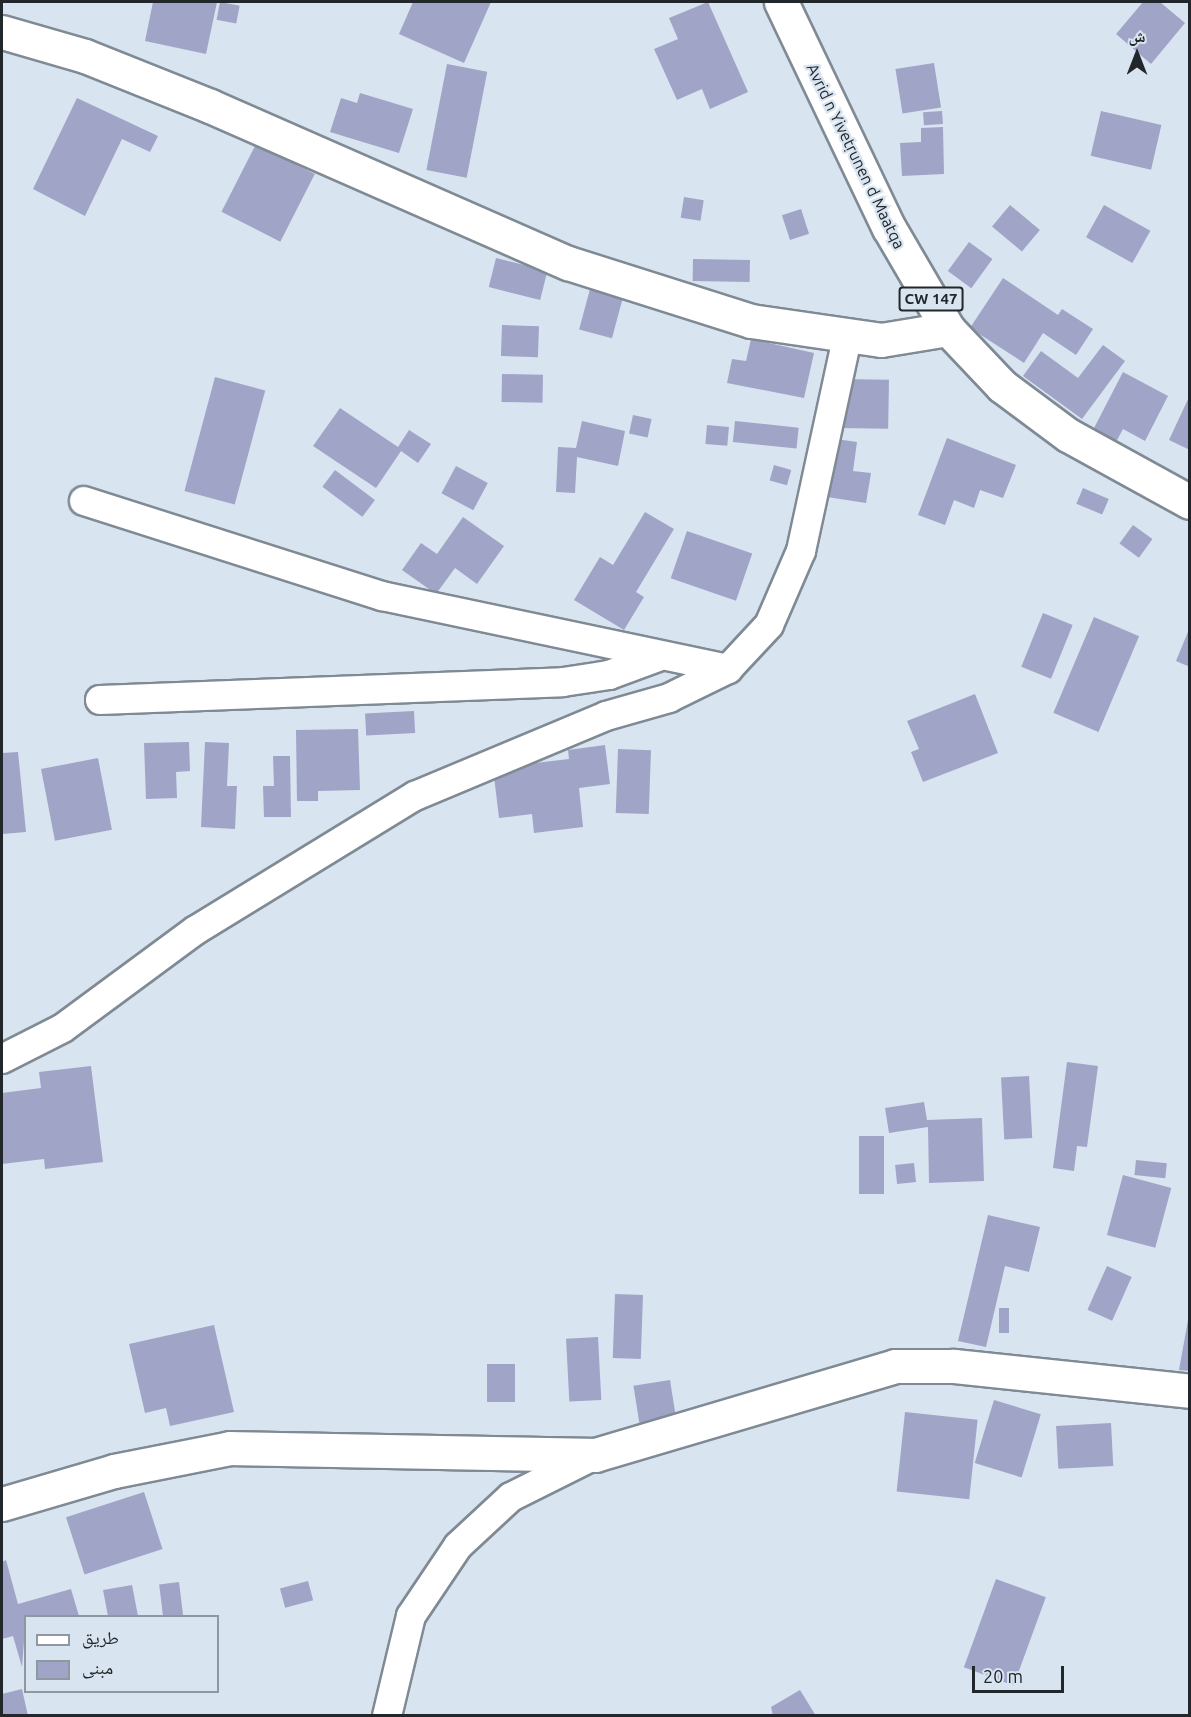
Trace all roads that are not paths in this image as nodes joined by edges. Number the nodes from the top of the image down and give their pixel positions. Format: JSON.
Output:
{"nodes":[{"id":1,"x":781,"y":2,"type":"edge"},
{"id":2,"x":2,"y":32,"type":"edge"},
{"id":3,"x":948,"y":329,"type":"junction"},
{"id":4,"x":847,"y":339,"type":"junction"},
{"id":5,"x":84,"y":501,"type":"dead end"},
{"id":6,"x":1190,"y":502,"type":"edge"},
{"id":7,"x":659,"y":656,"type":"junction"},
{"id":8,"x":728,"y":669,"type":"junction"},
{"id":9,"x":100,"y":700,"type":"dead end"},
{"id":10,"x":2,"y":1059,"type":"edge"},
{"id":11,"x":1190,"y":1391,"type":"edge"},
{"id":12,"x":595,"y":1455,"type":"junction"},
{"id":13,"x":2,"y":1504,"type":"edge"},
{"id":14,"x":387,"y":1716,"type":"edge"}],
"edges":[{"from":1,"to":3,"type":"street","name":"Avrid n Yivetṛunen d Maatqa","number":"CW 147"},
{"from":2,"to":4,"type":"street"},
{"from":3,"to":4,"type":"street"},
{"from":3,"to":6,"type":"street","name":"Avrid n Yivetṛunen d Maatqa","number":"CW 147"},
{"from":4,"to":8,"type":"street"},
{"from":5,"to":7,"type":"street"},
{"from":7,"to":8,"type":"street"},
{"from":7,"to":9,"type":"street"},
{"from":8,"to":10,"type":"street"},
{"from":11,"to":12,"type":"street"},
{"from":12,"to":13,"type":"street"},
{"from":12,"to":14,"type":"street"}]}
